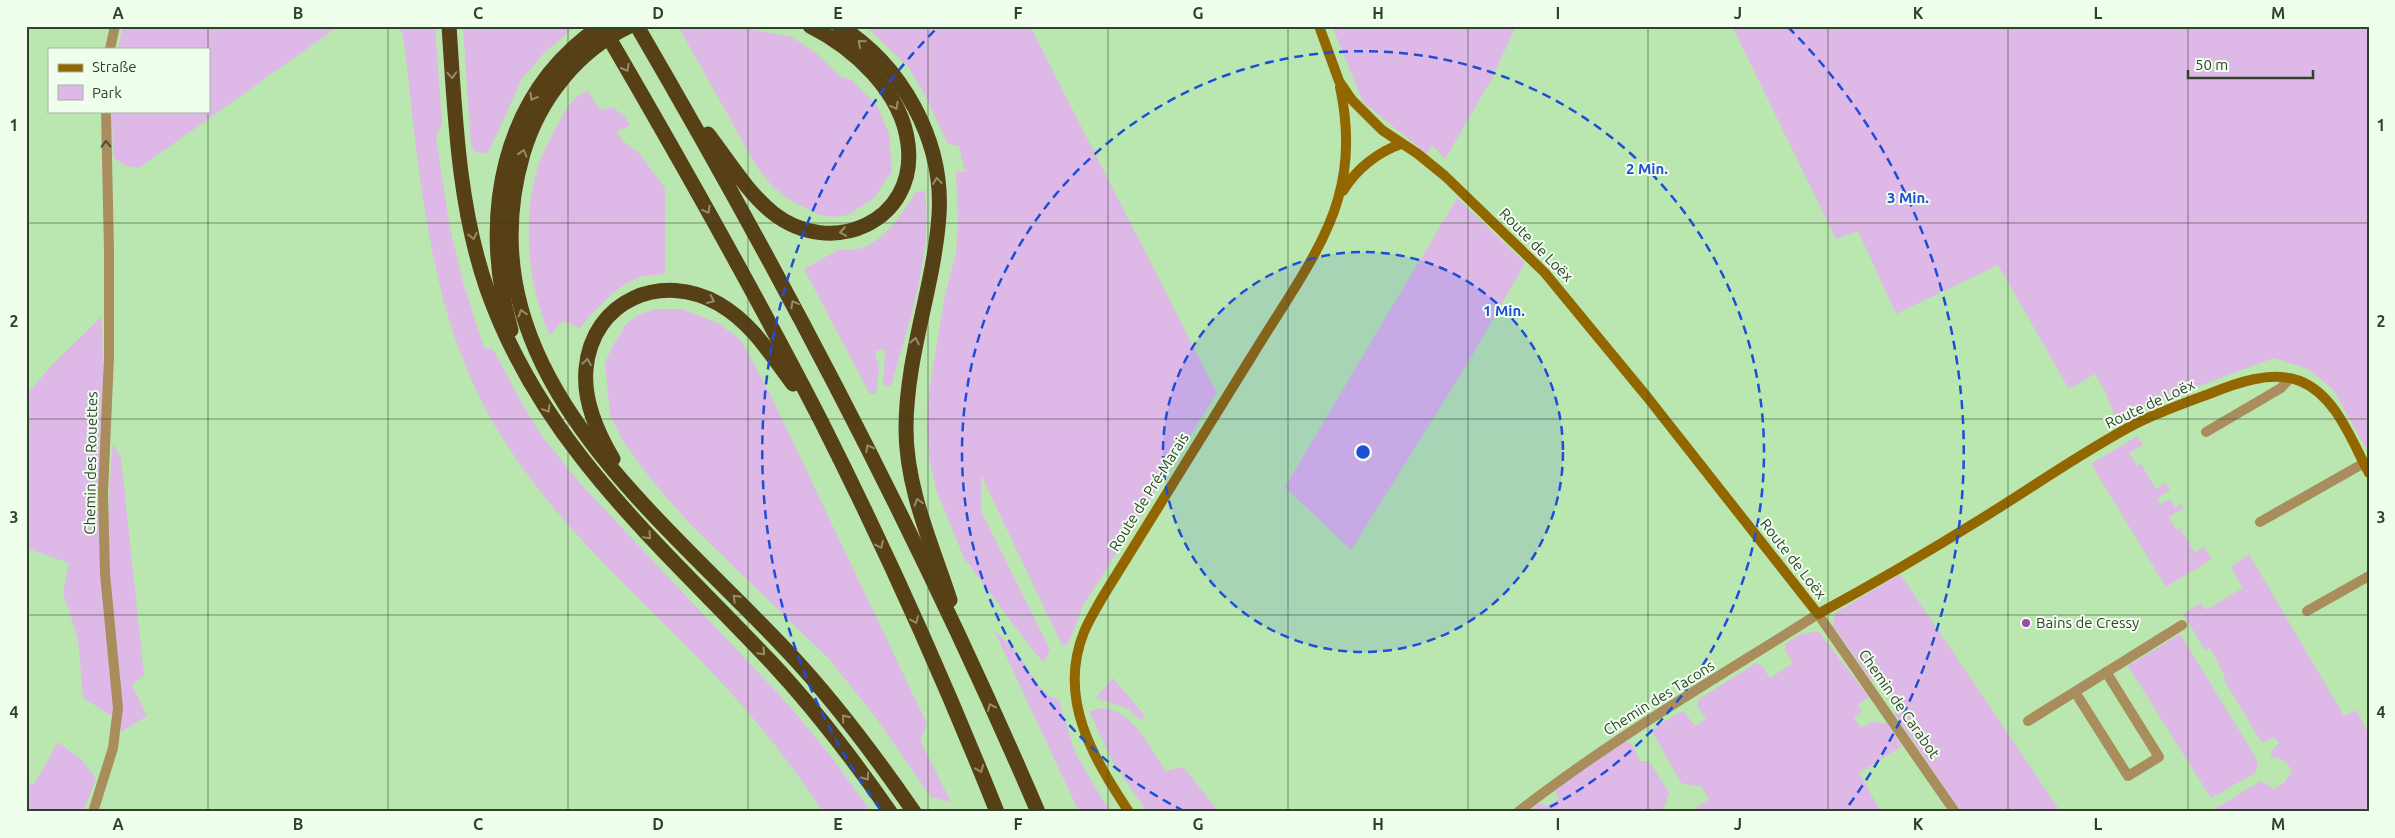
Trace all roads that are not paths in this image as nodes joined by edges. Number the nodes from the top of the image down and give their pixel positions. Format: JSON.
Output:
{"nodes":[{"id":1,"x":115,"y":26,"type":"edge"},
{"id":2,"x":449,"y":26,"type":"edge"},
{"id":3,"x":601,"y":26,"type":"edge"},
{"id":4,"x":630,"y":26,"type":"edge"},
{"id":5,"x":637,"y":26,"type":"edge"},
{"id":6,"x":810,"y":26,"type":"edge"},
{"id":7,"x":839,"y":26,"type":"edge"},
{"id":8,"x":1319,"y":26,"type":"edge"},
{"id":9,"x":110,"y":48,"type":"edge"},
{"id":10,"x":565,"y":65,"type":"junction"},
{"id":11,"x":1339,"y":81,"type":"junction"},
{"id":12,"x":674,"y":90,"type":"junction"},
{"id":13,"x":106,"y":112,"type":"edge"},
{"id":14,"x":1401,"y":144,"type":"junction"},
{"id":15,"x":1338,"y":200,"type":"junction"},
{"id":16,"x":523,"y":367,"type":"junction"},
{"id":17,"x":2290,"y":378,"type":"junction"},
{"id":18,"x":821,"y":422,"type":"junction"},
{"id":19,"x":2206,"y":432,"type":"dead end"},
{"id":20,"x":2364,"y":463,"type":"junction"},
{"id":21,"x":2369,"y":473,"type":"edge"},
{"id":22,"x":630,"y":488,"type":"junction"},
{"id":23,"x":2260,"y":522,"type":"dead end"},
{"id":24,"x":2369,"y":576,"type":"edge"},
{"id":25,"x":2307,"y":611,"type":"dead end"},
{"id":26,"x":1818,"y":614,"type":"junction"},
{"id":27,"x":2182,"y":626,"type":"dead end"},
{"id":28,"x":2106,"y":672,"type":"junction"},
{"id":29,"x":975,"y":673,"type":"junction"},
{"id":30,"x":2075,"y":692,"type":"junction"},
{"id":31,"x":2028,"y":721,"type":"dead end"},
{"id":32,"x":1952,"y":811,"type":"edge"},
{"id":33,"x":93,"y":812,"type":"edge"},
{"id":34,"x":890,"y":812,"type":"edge"},
{"id":35,"x":914,"y":812,"type":"edge"},
{"id":36,"x":997,"y":812,"type":"edge"},
{"id":37,"x":1038,"y":812,"type":"edge"},
{"id":38,"x":1129,"y":812,"type":"edge"},
{"id":39,"x":1518,"y":812,"type":"edge"}],
"edges":[{"from":1,"to":9,"type":"street"},
{"from":2,"to":16,"type":"highway","one_way":true},
{"from":3,"to":10,"type":"highway"},
{"from":3,"to":18,"type":"highway","one_way":true},
{"from":4,"to":10,"type":"highway"},
{"from":5,"to":12,"type":"highway"},
{"from":6,"to":12,"type":"highway","one_way":true},
{"from":29,"to":7,"type":"highway","one_way":true},
{"from":8,"to":11,"type":"street","name":"Route de Loëx"},
{"from":10,"to":16,"type":"highway","one_way":true},
{"from":22,"to":10,"type":"highway","one_way":true},
{"from":11,"to":14,"type":"street","name":"Route de Loëx"},
{"from":11,"to":15,"type":"street"},
{"from":29,"to":12,"type":"highway","one_way":true},
{"from":33,"to":13,"type":"street","name":"Chemin des Rouettes","one_way":true},
{"from":14,"to":15,"type":"street"},
{"from":14,"to":26,"type":"street","name":"Route de Loëx"},
{"from":15,"to":38,"type":"street","name":"Route de Pré-Marais"},
{"from":16,"to":34,"type":"highway","one_way":true},
{"from":17,"to":19,"type":"street"},
{"from":17,"to":20,"type":"street","name":"Route de Loëx"},
{"from":17,"to":26,"type":"street","name":"Route de Loëx"},
{"from":22,"to":18,"type":"highway","one_way":true},
{"from":18,"to":36,"type":"highway","one_way":true},
{"from":20,"to":21,"type":"street","name":"Route de Loëx"},
{"from":20,"to":23,"type":"street"},
{"from":35,"to":22,"type":"highway","one_way":true},
{"from":24,"to":25,"type":"street"},
{"from":26,"to":32,"type":"street","name":"Chemin de Carabot"},
{"from":26,"to":39,"type":"street","name":"Chemin des Tacons"},
{"from":27,"to":28,"type":"street"},
{"from":28,"to":30,"type":"street"},
{"from":28,"to":30,"type":"street"},
{"from":37,"to":29,"type":"highway","one_way":true},
{"from":30,"to":31,"type":"street"}]}
